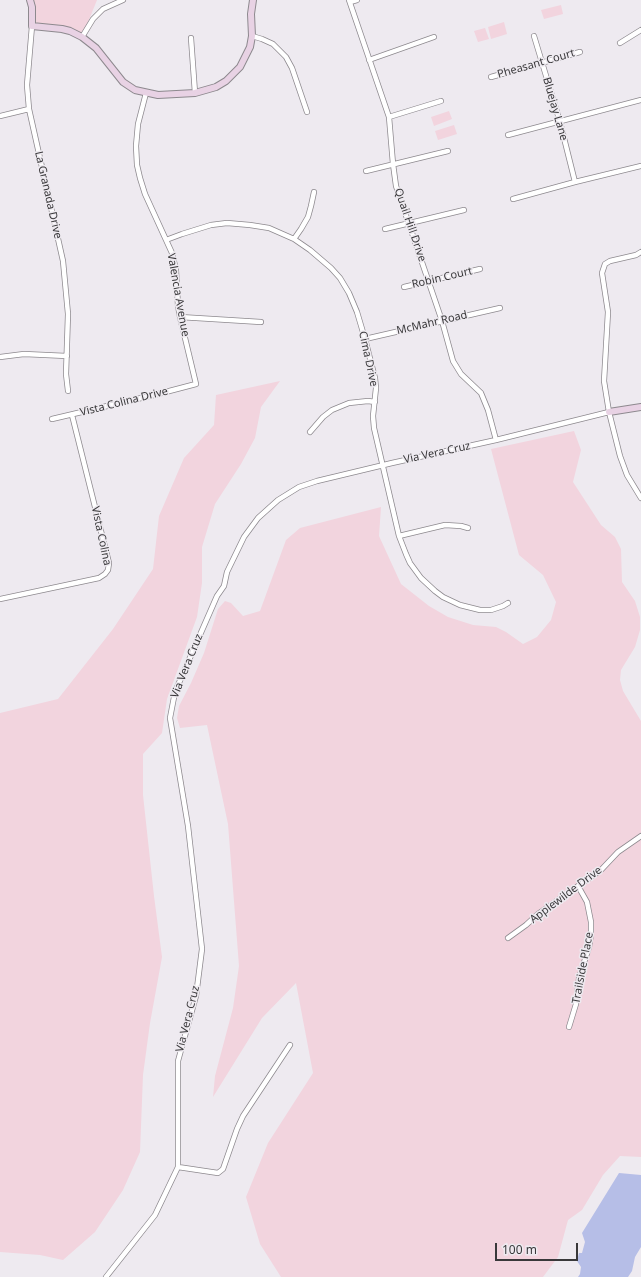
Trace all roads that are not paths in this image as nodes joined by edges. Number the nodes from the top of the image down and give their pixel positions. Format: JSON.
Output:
{"nodes":[{"id":1,"x":30,"y":0,"type":"edge"},
{"id":2,"x":123,"y":0,"type":"edge"},
{"id":3,"x":253,"y":0,"type":"edge"},
{"id":4,"x":357,"y":0,"type":"edge"},
{"id":5,"x":349,"y":1,"type":"edge"},
{"id":6,"x":32,"y":26,"type":"junction"},
{"id":7,"x":641,"y":30,"type":"edge"},
{"id":8,"x":252,"y":36,"type":"junction"},
{"id":9,"x":534,"y":36,"type":"dead end"},
{"id":10,"x":82,"y":37,"type":"junction"},
{"id":11,"x":434,"y":37,"type":"dead end"},
{"id":12,"x":191,"y":38,"type":"dead end"},
{"id":13,"x":620,"y":43,"type":"dead end"},
{"id":14,"x":580,"y":52,"type":"dead end"},
{"id":15,"x":369,"y":60,"type":"junction"},
{"id":16,"x":542,"y":63,"type":"junction"},
{"id":17,"x":491,"y":77,"type":"dead end"},
{"id":18,"x":146,"y":93,"type":"junction"},
{"id":19,"x":195,"y":93,"type":"junction"},
{"id":20,"x":641,"y":100,"type":"edge"},
{"id":21,"x":441,"y":101,"type":"dead end"},
{"id":22,"x":29,"y":109,"type":"junction"},
{"id":23,"x":307,"y":112,"type":"dead end"},
{"id":24,"x":0,"y":116,"type":"edge"},
{"id":25,"x":389,"y":117,"type":"junction"},
{"id":26,"x":560,"y":122,"type":"junction"},
{"id":27,"x":508,"y":135,"type":"dead end"},
{"id":28,"x":448,"y":151,"type":"dead end"},
{"id":29,"x":393,"y":164,"type":"junction"},
{"id":30,"x":641,"y":166,"type":"edge"},
{"id":31,"x":366,"y":170,"type":"dead end"},
{"id":32,"x":575,"y":182,"type":"junction"},
{"id":33,"x":314,"y":192,"type":"dead end"},
{"id":34,"x":513,"y":199,"type":"dead end"},
{"id":35,"x":464,"y":210,"type":"dead end"},
{"id":36,"x":409,"y":223,"type":"junction"},
{"id":37,"x":385,"y":228,"type":"dead end"},
{"id":38,"x":294,"y":239,"type":"junction"},
{"id":39,"x":166,"y":240,"type":"junction"},
{"id":40,"x":641,"y":252,"type":"edge"},
{"id":41,"x":480,"y":269,"type":"dead end"},
{"id":42,"x":429,"y":281,"type":"junction"},
{"id":43,"x":404,"y":287,"type":"dead end"},
{"id":44,"x":500,"y":308,"type":"dead end"},
{"id":45,"x":180,"y":317,"type":"junction"},
{"id":46,"x":442,"y":321,"type":"junction"},
{"id":47,"x":261,"y":322,"type":"dead end"},
{"id":48,"x":365,"y":339,"type":"junction"},
{"id":49,"x":67,"y":356,"type":"junction"},
{"id":50,"x":0,"y":357,"type":"edge"},
{"id":51,"x":196,"y":384,"type":"joint"},
{"id":52,"x":68,"y":391,"type":"dead end"},
{"id":53,"x":375,"y":402,"type":"junction"},
{"id":54,"x":641,"y":407,"type":"edge"},
{"id":55,"x":609,"y":412,"type":"junction"},
{"id":56,"x":72,"y":414,"type":"junction"},
{"id":57,"x":52,"y":419,"type":"dead end"},
{"id":58,"x":310,"y":432,"type":"dead end"},
{"id":59,"x":496,"y":440,"type":"junction"},
{"id":60,"x":382,"y":465,"type":"junction"},
{"id":61,"x":641,"y":498,"type":"edge"},
{"id":62,"x":468,"y":528,"type":"dead end"},
{"id":63,"x":399,"y":536,"type":"junction"},
{"id":64,"x":0,"y":599,"type":"edge"},
{"id":65,"x":508,"y":603,"type":"dead end"},
{"id":66,"x":641,"y":836,"type":"edge"},
{"id":67,"x":578,"y":886,"type":"junction"},
{"id":68,"x":508,"y":938,"type":"dead end"},
{"id":69,"x":569,"y":1027,"type":"dead end"},
{"id":70,"x":290,"y":1045,"type":"dead end"},
{"id":71,"x":178,"y":1167,"type":"junction"},
{"id":72,"x":106,"y":1277,"type":"edge"}],
"edges":[{"from":1,"to":6,"type":"street","name":"La Granada Drive"},
{"from":2,"to":10,"type":"street"},
{"from":3,"to":8,"type":"street"},
{"from":4,"to":5,"type":"street"},
{"from":5,"to":15,"type":"street","name":"Quail Hill Drive"},
{"from":6,"to":10,"type":"street"},
{"from":6,"to":22,"type":"street","name":"La Granada Drive"},
{"from":7,"to":13,"type":"street"},
{"from":8,"to":19,"type":"street"},
{"from":8,"to":23,"type":"street"},
{"from":9,"to":16,"type":"street","name":"Bluejay Lane"},
{"from":10,"to":18,"type":"street"},
{"from":11,"to":15,"type":"street"},
{"from":12,"to":19,"type":"street"},
{"from":14,"to":16,"type":"street","name":"Pheasant Court"},
{"from":15,"to":25,"type":"street","name":"Quail Hill Drive"},
{"from":16,"to":17,"type":"street","name":"Pheasant Court"},
{"from":16,"to":26,"type":"street","name":"Bluejay Lane"},
{"from":18,"to":19,"type":"street"},
{"from":18,"to":39,"type":"street","name":"Valencia Avenue"},
{"from":20,"to":26,"type":"street"},
{"from":21,"to":25,"type":"street"},
{"from":22,"to":24,"type":"street"},
{"from":22,"to":49,"type":"street","name":"La Granada Drive"},
{"from":25,"to":29,"type":"street","name":"Quail Hill Drive"},
{"from":26,"to":27,"type":"street"},
{"from":26,"to":32,"type":"street","name":"Bluejay Lane"},
{"from":28,"to":29,"type":"street"},
{"from":29,"to":31,"type":"street"},
{"from":29,"to":36,"type":"street","name":"Quail Hill Drive"},
{"from":30,"to":32,"type":"street"},
{"from":32,"to":34,"type":"street"},
{"from":33,"to":38,"type":"street"},
{"from":35,"to":36,"type":"street"},
{"from":36,"to":37,"type":"street"},
{"from":36,"to":42,"type":"street","name":"Quail Hill Drive"},
{"from":38,"to":39,"type":"street","name":"Cima Drive"},
{"from":38,"to":48,"type":"street","name":"Cima Drive"},
{"from":39,"to":45,"type":"street","name":"Valencia Avenue"},
{"from":40,"to":55,"type":"street"},
{"from":41,"to":42,"type":"street","name":"Robin Court"},
{"from":42,"to":43,"type":"street","name":"Robin Court"},
{"from":42,"to":46,"type":"street","name":"Quail Hill Drive"},
{"from":44,"to":46,"type":"street","name":"McMahr Road"},
{"from":45,"to":47,"type":"street"},
{"from":45,"to":51,"type":"street","name":"Valencia Avenue"},
{"from":46,"to":48,"type":"street","name":"McMahr Road"},
{"from":46,"to":59,"type":"street","name":"Quail Hill Drive"},
{"from":48,"to":53,"type":"street","name":"Cima Drive"},
{"from":49,"to":50,"type":"street"},
{"from":49,"to":52,"type":"street","name":"La Granada Drive"},
{"from":51,"to":56,"type":"street","name":"Vista Colina Drive"},
{"from":53,"to":58,"type":"street"},
{"from":53,"to":60,"type":"street","name":"Cima Drive"},
{"from":54,"to":55,"type":"street","name":"Via Vera Cruz"},
{"from":55,"to":59,"type":"street","name":"Via Vera Cruz"},
{"from":55,"to":61,"type":"street"},
{"from":56,"to":57,"type":"street","name":"Vista Colina Drive"},
{"from":56,"to":64,"type":"street","name":"Vista Colina"},
{"from":59,"to":60,"type":"street","name":"Via Vera Cruz"},
{"from":60,"to":63,"type":"street","name":"Cima Drive"},
{"from":60,"to":71,"type":"street","name":"Via Vera Cruz"},
{"from":62,"to":63,"type":"street"},
{"from":63,"to":65,"type":"street","name":"Cima Drive"},
{"from":66,"to":67,"type":"street","name":"Applewilde Drive"},
{"from":67,"to":68,"type":"street","name":"Applewilde Drive"},
{"from":67,"to":69,"type":"street","name":"Trailside Place"},
{"from":70,"to":71,"type":"street"},
{"from":71,"to":72,"type":"street","name":"Via Vera Cruz"}]}
